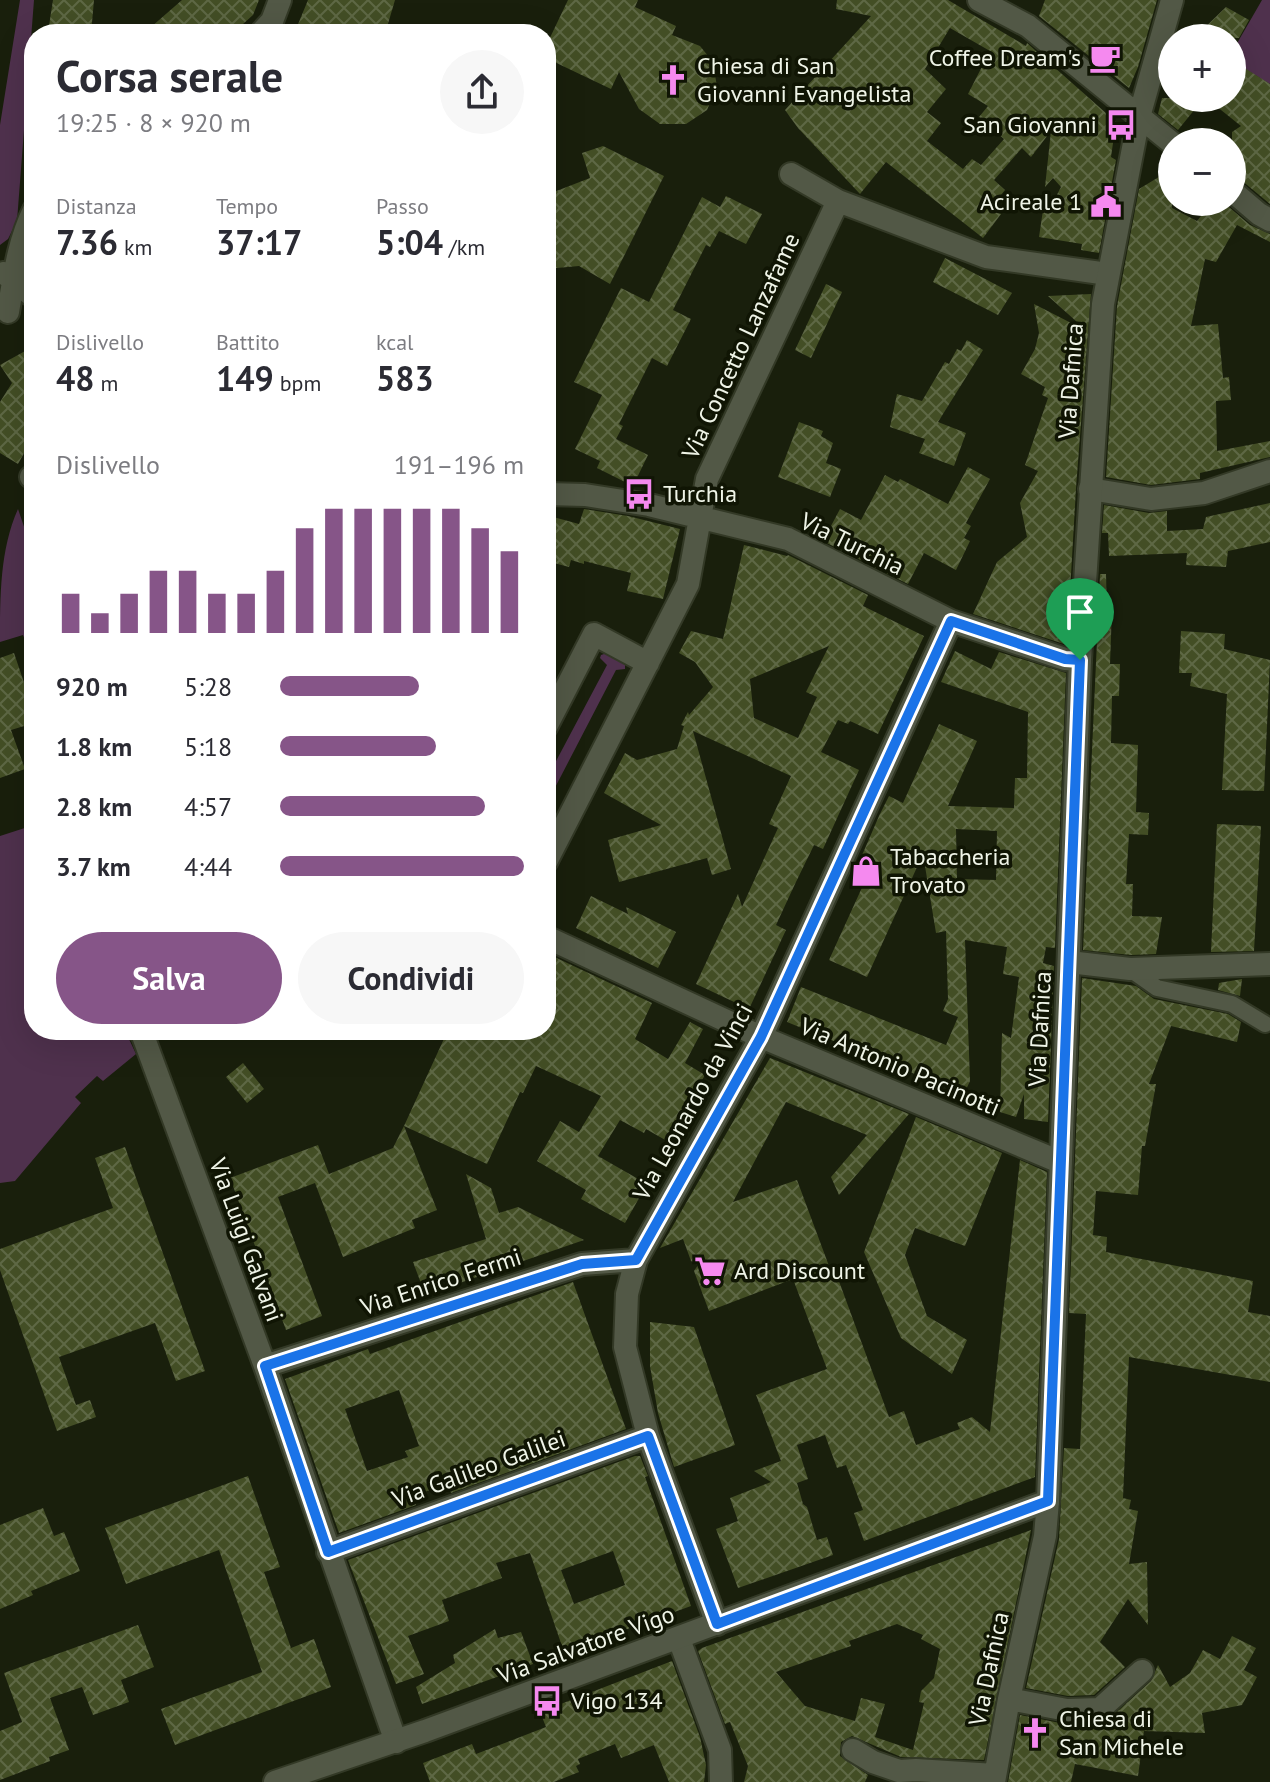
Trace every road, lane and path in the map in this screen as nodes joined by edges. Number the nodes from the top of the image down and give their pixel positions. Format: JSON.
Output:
{"nodes":[{"id":1,"x":280,"y":0,"type":"edge"},
{"id":2,"x":979,"y":0,"type":"edge"},
{"id":3,"x":1172,"y":0,"type":"edge"},
{"id":4,"x":269,"y":24,"type":"edge"},
{"id":5,"x":1139,"y":117,"type":"junction"},
{"id":6,"x":1158,"y":132,"type":"edge"},
{"id":7,"x":791,"y":174,"type":"dead end"},
{"id":8,"x":838,"y":201,"type":"junction"},
{"id":9,"x":1246,"y":203,"type":"edge"},
{"id":10,"x":1270,"y":220,"type":"edge"},
{"id":11,"x":24,"y":230,"type":"edge"},
{"id":12,"x":1108,"y":274,"type":"junction"},
{"id":13,"x":7,"y":275,"type":"edge"},
{"id":14,"x":24,"y":289,"type":"edge"},
{"id":15,"x":24,"y":310,"type":"edge"},
{"id":16,"x":4,"y":315,"type":"edge"},
{"id":17,"x":1270,"y":471,"type":"edge"},
{"id":18,"x":1090,"y":489,"type":"junction"},
{"id":19,"x":556,"y":494,"type":"edge"},
{"id":20,"x":700,"y":517,"type":"junction"},
{"id":21,"x":951,"y":621,"type":"junction"},
{"id":22,"x":1080,"y":660,"type":"junction"},
{"id":23,"x":648,"y":663,"type":"junction"},
{"id":24,"x":556,"y":708,"type":"edge"},
{"id":25,"x":556,"y":842,"type":"edge"},
{"id":26,"x":556,"y":942,"type":"edge"},
{"id":27,"x":1069,"y":962,"type":"junction"},
{"id":28,"x":1270,"y":964,"type":"edge"},
{"id":29,"x":1130,"y":969,"type":"junction"},
{"id":30,"x":1265,"y":1024,"type":"dead end"},
{"id":31,"x":761,"y":1037,"type":"junction"},
{"id":32,"x":145,"y":1040,"type":"edge"},
{"id":33,"x":1060,"y":1162,"type":"junction"},
{"id":34,"x":636,"y":1260,"type":"junction"},
{"id":35,"x":265,"y":1366,"type":"junction"},
{"id":36,"x":648,"y":1436,"type":"junction"},
{"id":37,"x":1048,"y":1501,"type":"junction"},
{"id":38,"x":328,"y":1552,"type":"junction"},
{"id":39,"x":717,"y":1624,"type":"junction"},
{"id":40,"x":679,"y":1639,"type":"junction"},
{"id":41,"x":1142,"y":1671,"type":"dead end"},
{"id":42,"x":1009,"y":1699,"type":"junction"},
{"id":43,"x":396,"y":1742,"type":"junction"},
{"id":44,"x":853,"y":1750,"type":"dead end"},
{"id":45,"x":315,"y":1775,"type":"edge"},
{"id":46,"x":994,"y":1778,"type":"edge"},
{"id":47,"x":275,"y":1782,"type":"edge"},
{"id":48,"x":721,"y":1782,"type":"edge"}],
"edges":[{"from":1,"to":4,"type":"street"},
{"from":2,"to":5,"type":"street"},
{"from":3,"to":5,"type":"street","name":"Via Dafnica"},
{"from":5,"to":6,"type":"street"},
{"from":5,"to":12,"type":"street","name":"Via Dafnica"},
{"from":7,"to":8,"type":"street"},
{"from":8,"to":12,"type":"street"},
{"from":8,"to":20,"type":"street","name":"Via Concetto Lanzafame"},
{"from":9,"to":10,"type":"street"},
{"from":11,"to":13,"type":"street"},
{"from":12,"to":18,"type":"street","name":"Via Dafnica"},
{"from":13,"to":14,"type":"street"},
{"from":13,"to":16,"type":"street"},
{"from":15,"to":16,"type":"street"},
{"from":17,"to":18,"type":"street"},
{"from":18,"to":22,"type":"street","name":"Via Dafnica"},
{"from":19,"to":20,"type":"street","name":"Via Turchia"},
{"from":20,"to":21,"type":"street","name":"Via Turchia"},
{"from":20,"to":23,"type":"street"},
{"from":21,"to":22,"type":"street","name":"Via Turchia"},
{"from":21,"to":31,"type":"street","name":"Via Leonardo da Vinci"},
{"from":22,"to":27,"type":"street","name":"Via Dafnica"},
{"from":23,"to":24,"type":"street"},
{"from":23,"to":25,"type":"street"},
{"from":26,"to":31,"type":"street","name":"Via Antonio Pacinotti"},
{"from":27,"to":29,"type":"street"},
{"from":27,"to":33,"type":"street","name":"Via Dafnica"},
{"from":28,"to":29,"type":"street"},
{"from":29,"to":30,"type":"street"},
{"from":31,"to":33,"type":"street","name":"Via Antonio Pacinotti"},
{"from":31,"to":34,"type":"street","name":"Via Leonardo da Vinci"},
{"from":32,"to":35,"type":"street","name":"Via Luigi Galvani"},
{"from":33,"to":37,"type":"street","name":"Via Dafnica"},
{"from":34,"to":35,"type":"street","name":"Via Enrico Fermi"},
{"from":34,"to":36,"type":"street","name":"Via Leonardo da Vinci"},
{"from":35,"to":38,"type":"street","name":"Via Luigi Galvani"},
{"from":36,"to":38,"type":"street","name":"Via Galileo Galilei"},
{"from":36,"to":39,"type":"street","name":"Via Leonardo da Vinci"},
{"from":37,"to":39,"type":"street","name":"Via Salvatore Vigo"},
{"from":37,"to":42,"type":"street","name":"Via Dafnica"},
{"from":38,"to":43,"type":"street","name":"Via Luigi Galvani"},
{"from":39,"to":40,"type":"street","name":"Via Salvatore Vigo"},
{"from":40,"to":43,"type":"street","name":"Via Salvatore Vigo"},
{"from":40,"to":48,"type":"street"},
{"from":41,"to":42,"type":"street"},
{"from":42,"to":46,"type":"street","name":"Via Dafnica"},
{"from":43,"to":45,"type":"street","name":"Via Salvatore Vigo"},
{"from":44,"to":46,"type":"street"},
{"from":45,"to":47,"type":"street","name":"Via Salvatore Vigo"}]}
